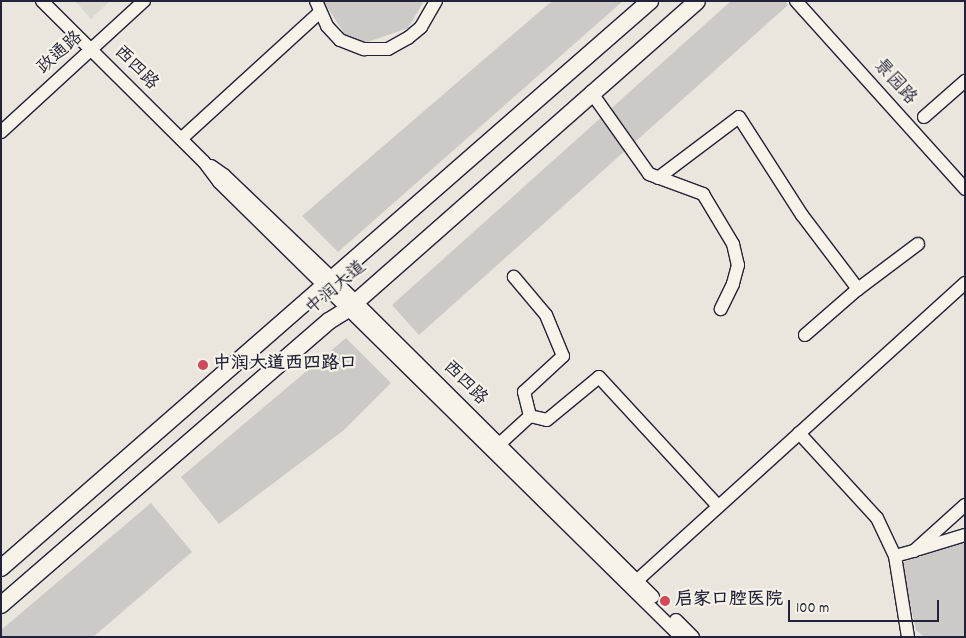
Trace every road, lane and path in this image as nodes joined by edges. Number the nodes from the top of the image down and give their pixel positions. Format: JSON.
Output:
{"nodes":[{"id":1,"x":42,"y":1,"type":"edge"},
{"id":2,"x":144,"y":1,"type":"edge"},
{"id":3,"x":436,"y":1,"type":"edge"},
{"id":4,"x":650,"y":1,"type":"edge"},
{"id":5,"x":697,"y":1,"type":"edge"},
{"id":6,"x":796,"y":1,"type":"edge"},
{"id":7,"x":318,"y":7,"type":"edge"},
{"id":8,"x":91,"y":50,"type":"junction"},
{"id":9,"x":965,"y":81,"type":"edge"},
{"id":10,"x":591,"y":92,"type":"junction"},
{"id":11,"x":924,"y":118,"type":"dead end"},
{"id":12,"x":1,"y":132,"type":"edge"},
{"id":13,"x":181,"y":139,"type":"junction"},
{"id":14,"x":658,"y":178,"type":"junction"},
{"id":15,"x":965,"y":189,"type":"edge"},
{"id":16,"x":918,"y":244,"type":"dead end"},
{"id":17,"x":514,"y":277,"type":"dead end"},
{"id":18,"x":329,"y":282,"type":"junction"},
{"id":19,"x":965,"y":283,"type":"edge"},
{"id":20,"x":858,"y":289,"type":"junction"},
{"id":21,"x":352,"y":306,"type":"junction"},
{"id":22,"x":721,"y":309,"type":"dead end"},
{"id":23,"x":805,"y":335,"type":"dead end"},
{"id":24,"x":530,"y":416,"type":"junction"},
{"id":25,"x":799,"y":433,"type":"junction"},
{"id":26,"x":496,"y":448,"type":"junction"},
{"id":27,"x":965,"y":505,"type":"edge"},
{"id":28,"x":718,"y":506,"type":"junction"},
{"id":29,"x":965,"y":535,"type":"edge"},
{"id":30,"x":914,"y":551,"type":"junction"},
{"id":31,"x":894,"y":556,"type":"junction"},
{"id":32,"x":1,"y":568,"type":"edge"},
{"id":33,"x":633,"y":584,"type":"junction"},
{"id":34,"x":1,"y":605,"type":"edge"},
{"id":35,"x":681,"y":637,"type":"edge"},
{"id":36,"x":693,"y":637,"type":"edge"},
{"id":37,"x":908,"y":637,"type":"edge"}],
"edges":[{"from":1,"to":8,"type":"street","name":"西四路"},
{"from":2,"to":8,"type":"street","name":"政通路"},
{"from":3,"to":7,"type":"street"},
{"from":4,"to":18,"type":"main road","name":"中润大道"},
{"from":5,"to":10,"type":"main road","name":"中润大道"},
{"from":6,"to":15,"type":"street","name":"景园路"},
{"from":7,"to":13,"type":"street"},
{"from":8,"to":12,"type":"street","name":"政通路"},
{"from":8,"to":13,"type":"street","name":"西四路"},
{"from":9,"to":11,"type":"street"},
{"from":10,"to":14,"type":"street"},
{"from":10,"to":21,"type":"main road","name":"中润大道"},
{"from":13,"to":18,"type":"street","name":"西四路"},
{"from":14,"to":20,"type":"street"},
{"from":14,"to":22,"type":"street"},
{"from":16,"to":20,"type":"street"},
{"from":17,"to":24,"type":"street"},
{"from":18,"to":21,"type":"street","name":"西四路"},
{"from":18,"to":32,"type":"main road","name":"中润大道"},
{"from":19,"to":25,"type":"street"},
{"from":20,"to":23,"type":"street"},
{"from":21,"to":26,"type":"street","name":"西四路"},
{"from":21,"to":34,"type":"main road","name":"中润大道"},
{"from":24,"to":26,"type":"street"},
{"from":24,"to":28,"type":"street"},
{"from":25,"to":28,"type":"street"},
{"from":25,"to":31,"type":"street"},
{"from":26,"to":33,"type":"street","name":"西四路"},
{"from":27,"to":30,"type":"street"},
{"from":28,"to":33,"type":"street"},
{"from":29,"to":30,"type":"street"},
{"from":30,"to":31,"type":"street"},
{"from":31,"to":37,"type":"street"},
{"from":33,"to":35,"type":"street","name":"西四路"},
{"from":33,"to":36,"type":"street","name":"西四路"}]}
